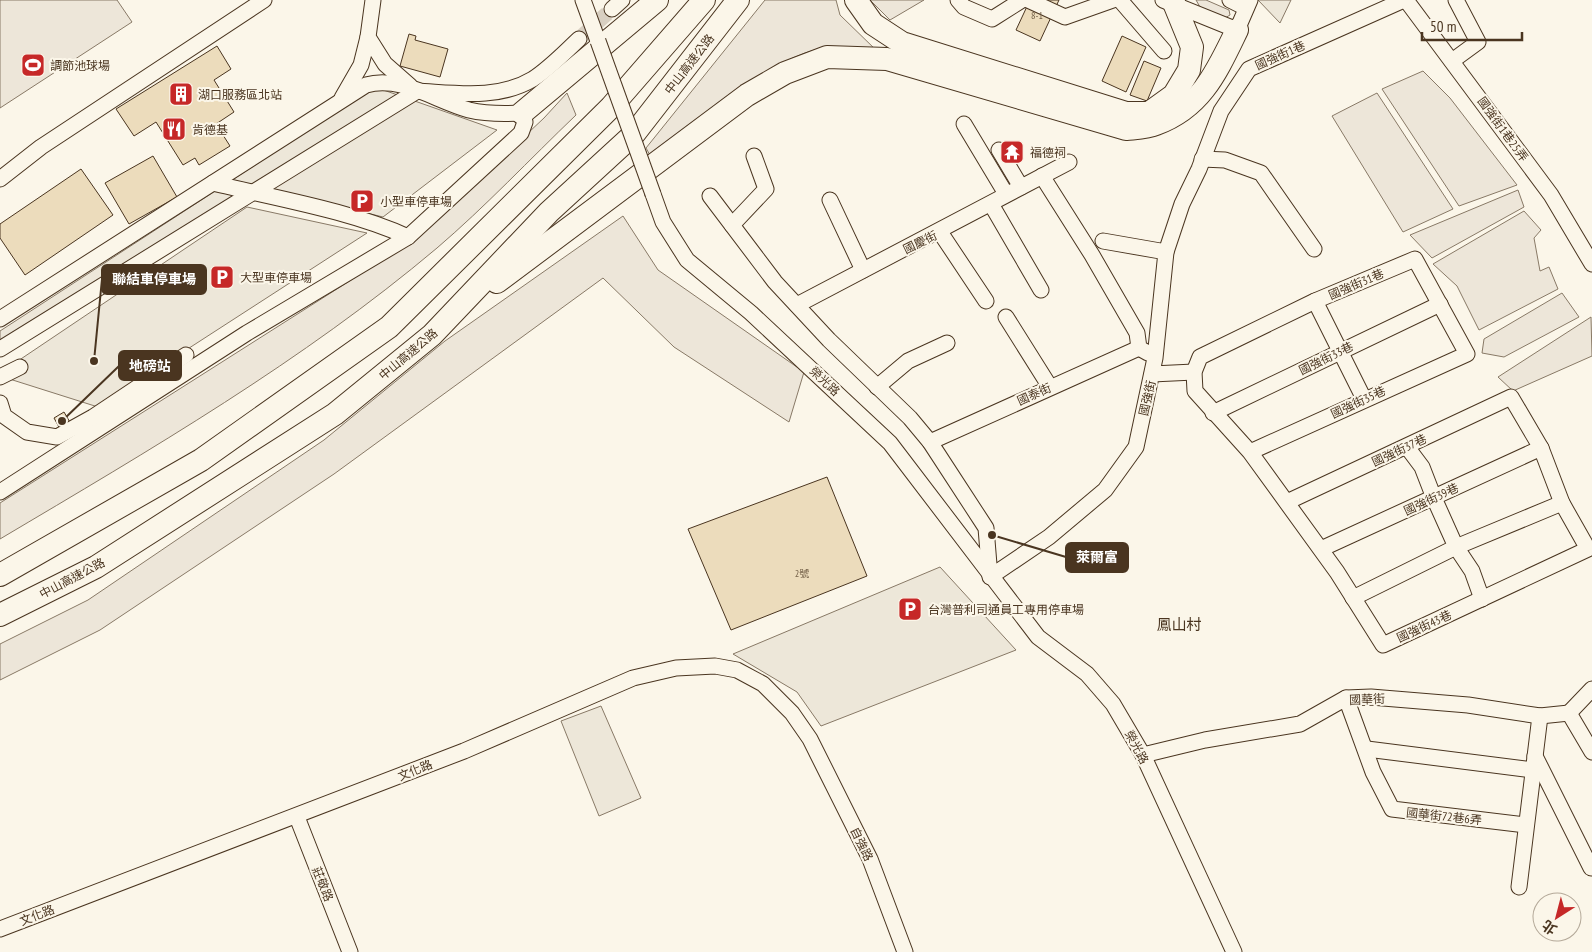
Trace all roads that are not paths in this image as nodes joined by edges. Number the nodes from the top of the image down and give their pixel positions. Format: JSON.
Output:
{"nodes":[{"id":1,"x":264,"y":0,"type":"edge"},
{"id":2,"x":373,"y":0,"type":"edge"},
{"id":3,"x":583,"y":0,"type":"edge"},
{"id":4,"x":657,"y":0,"type":"edge"},
{"id":5,"x":704,"y":0,"type":"edge"},
{"id":6,"x":738,"y":0,"type":"edge"},
{"id":7,"x":856,"y":0,"type":"edge"},
{"id":8,"x":958,"y":0,"type":"edge"},
{"id":9,"x":1022,"y":0,"type":"edge"},
{"id":10,"x":1028,"y":0,"type":"edge"},
{"id":11,"x":1113,"y":0,"type":"edge"},
{"id":12,"x":1120,"y":0,"type":"edge"},
{"id":13,"x":1230,"y":0,"type":"edge"},
{"id":14,"x":1405,"y":0,"type":"edge"},
{"id":15,"x":1456,"y":0,"type":"edge"},
{"id":16,"x":1169,"y":1,"type":"edge"},
{"id":17,"x":1248,"y":4,"type":"edge"},
{"id":18,"x":1237,"y":30,"type":"junction"},
{"id":19,"x":368,"y":37,"type":"junction"},
{"id":20,"x":579,"y":39,"type":"tunnel mouth"},
{"id":21,"x":1164,"y":50,"type":"dead end"},
{"id":22,"x":1452,"y":61,"type":"junction"},
{"id":23,"x":417,"y":91,"type":"junction"},
{"id":24,"x":340,"y":101,"type":"junction"},
{"id":25,"x":522,"y":113,"type":"junction"},
{"id":26,"x":964,"y":124,"type":"dead end"},
{"id":27,"x":999,"y":150,"type":"dead end"},
{"id":28,"x":754,"y":156,"type":"dead end"},
{"id":29,"x":1202,"y":159,"type":"junction"},
{"id":30,"x":1069,"y":162,"type":"dead end"},
{"id":31,"x":1042,"y":176,"type":"junction"},
{"id":32,"x":0,"y":179,"type":"edge"},
{"id":33,"x":213,"y":182,"type":"junction"},
{"id":34,"x":1021,"y":187,"type":"junction"},
{"id":35,"x":254,"y":193,"type":"junction"},
{"id":36,"x":1006,"y":194,"type":"junction"},
{"id":37,"x":710,"y":196,"type":"dead end"},
{"id":38,"x":830,"y":200,"type":"dead end"},
{"id":39,"x":991,"y":204,"type":"junction"},
{"id":40,"x":732,"y":225,"type":"junction"},
{"id":41,"x":940,"y":232,"type":"junction"},
{"id":42,"x":408,"y":237,"type":"junction"},
{"id":43,"x":1103,"y":241,"type":"dead end"},
{"id":44,"x":1314,"y":249,"type":"dead end"},
{"id":45,"x":1166,"y":252,"type":"junction"},
{"id":46,"x":1592,"y":264,"type":"edge"},
{"id":47,"x":864,"y":270,"type":"junction"},
{"id":48,"x":1041,"y":290,"type":"dead end"},
{"id":49,"x":986,"y":301,"type":"dead end"},
{"id":50,"x":1315,"y":301,"type":"junction"},
{"id":51,"x":1440,"y":304,"type":"junction"},
{"id":52,"x":797,"y":305,"type":"junction"},
{"id":53,"x":1006,"y":317,"type":"dead end"},
{"id":54,"x":0,"y":319,"type":"edge"},
{"id":55,"x":432,"y":335,"type":"junction"},
{"id":56,"x":946,"y":343,"type":"dead end"},
{"id":57,"x":0,"y":348,"type":"edge"},
{"id":58,"x":1139,"y":348,"type":"junction"},
{"id":59,"x":1339,"y":352,"type":"junction"},
{"id":60,"x":1467,"y":354,"type":"joint"},
{"id":61,"x":186,"y":355,"type":"dead end"},
{"id":62,"x":1155,"y":358,"type":"junction"},
{"id":63,"x":20,"y":367,"type":"dead end"},
{"id":64,"x":1194,"y":372,"type":"junction"},
{"id":65,"x":1152,"y":374,"type":"junction"},
{"id":66,"x":0,"y":377,"type":"edge"},
{"id":67,"x":877,"y":387,"type":"junction"},
{"id":68,"x":1050,"y":387,"type":"junction"},
{"id":69,"x":1511,"y":397,"type":"joint"},
{"id":70,"x":1364,"y":399,"type":"junction"},
{"id":71,"x":0,"y":403,"type":"edge"},
{"id":72,"x":1213,"y":413,"type":"junction"},
{"id":73,"x":930,"y":442,"type":"junction"},
{"id":74,"x":1407,"y":447,"type":"junction"},
{"id":75,"x":1541,"y":448,"type":"junction"},
{"id":76,"x":1250,"y":452,"type":"junction"},
{"id":77,"x":0,"y":492,"type":"edge"},
{"id":78,"x":1434,"y":498,"type":"junction"},
{"id":79,"x":1287,"y":502,"type":"junction"},
{"id":80,"x":1562,"y":502,"type":"junction"},
{"id":81,"x":1456,"y":547,"type":"junction"},
{"id":82,"x":1320,"y":549,"type":"junction"},
{"id":83,"x":0,"y":575,"type":"edge"},
{"id":84,"x":990,"y":577,"type":"junction"},
{"id":85,"x":1353,"y":598,"type":"junction"},
{"id":86,"x":1482,"y":599,"type":"junction"},
{"id":87,"x":0,"y":615,"type":"edge"},
{"id":88,"x":1592,"y":689,"type":"edge"},
{"id":89,"x":1346,"y":698,"type":"junction"},
{"id":90,"x":1569,"y":713,"type":"junction"},
{"id":91,"x":1540,"y":716,"type":"junction"},
{"id":92,"x":810,"y":739,"type":"joint"},
{"id":93,"x":1367,"y":749,"type":"junction"},
{"id":94,"x":1592,"y":752,"type":"edge"},
{"id":95,"x":1142,"y":754,"type":"junction"},
{"id":96,"x":1534,"y":763,"type":"junction"},
{"id":97,"x":296,"y":817,"type":"junction"},
{"id":98,"x":1526,"y":825,"type":"junction"},
{"id":99,"x":1591,"y":868,"type":"edge"},
{"id":100,"x":1519,"y":887,"type":"dead end"},
{"id":101,"x":0,"y":929,"type":"edge"},
{"id":102,"x":350,"y":952,"type":"edge"},
{"id":103,"x":905,"y":952,"type":"edge"},
{"id":104,"x":1234,"y":952,"type":"edge"}],
"edges":[{"from":1,"to":32,"type":"street"},
{"from":2,"to":19,"type":"street"},
{"from":3,"to":84,"type":"street","name":"榮光路","bridge":true},
{"from":4,"to":25,"type":"highway"},
{"from":5,"to":83,"type":"highway"},
{"from":6,"to":55,"type":"highway","name":"中山高速公路"},
{"from":7,"to":16,"type":"highway"},
{"from":8,"to":9,"type":"street"},
{"from":10,"to":11,"type":"street"},
{"from":12,"to":21,"type":"street"},
{"from":13,"to":17,"type":"street"},
{"from":14,"to":22,"type":"street","name":"國強街1巷25弄"},
{"from":14,"to":29,"type":"street","name":"國強街1巷"},
{"from":15,"to":22,"type":"street"},
{"from":16,"to":18,"type":"street"},
{"from":17,"to":18,"type":"street"},
{"from":18,"to":55,"type":"highway"},
{"from":19,"to":23,"type":"street"},
{"from":19,"to":24,"type":"street"},
{"from":20,"to":23,"type":"street"},
{"from":22,"to":46,"type":"street","name":"國強街1巷25弄"},
{"from":23,"to":24,"type":"street"},
{"from":23,"to":25,"type":"street"},
{"from":23,"to":35,"type":"street"},
{"from":24,"to":33,"type":"street"},
{"from":25,"to":42,"type":"street"},
{"from":26,"to":36,"type":"street"},
{"from":27,"to":34,"type":"street"},
{"from":28,"to":40,"type":"street"},
{"from":29,"to":44,"type":"street"},
{"from":29,"to":45,"type":"street","name":"國強街"},
{"from":30,"to":31,"type":"street","name":"國慶街"},
{"from":31,"to":34,"type":"street","name":"國慶街"},
{"from":31,"to":58,"type":"street"},
{"from":33,"to":35,"type":"street"},
{"from":33,"to":54,"type":"street"},
{"from":34,"to":36,"type":"street","name":"國慶街"},
{"from":35,"to":42,"type":"street"},
{"from":35,"to":57,"type":"street"},
{"from":36,"to":39,"type":"street","name":"國慶街"},
{"from":37,"to":40,"type":"street"},
{"from":38,"to":47,"type":"street"},
{"from":39,"to":41,"type":"street","name":"國慶街"},
{"from":39,"to":48,"type":"street"},
{"from":40,"to":52,"type":"street"},
{"from":41,"to":47,"type":"street","name":"國慶街"},
{"from":41,"to":49,"type":"street"},
{"from":42,"to":77,"type":"street"},
{"from":43,"to":45,"type":"street"},
{"from":45,"to":62,"type":"street","name":"國強街"},
{"from":47,"to":52,"type":"street","name":"國慶街"},
{"from":50,"to":51,"type":"street","name":"國強街31巷"},
{"from":50,"to":59,"type":"street"},
{"from":50,"to":64,"type":"street","name":"國強街31巷"},
{"from":51,"to":59,"type":"street","name":"國強街33巷"},
{"from":51,"to":60,"type":"street","name":"國強街31巷"},
{"from":52,"to":67,"type":"street"},
{"from":53,"to":68,"type":"street"},
{"from":55,"to":87,"type":"highway","name":"中山高速公路"},
{"from":56,"to":67,"type":"street"},
{"from":58,"to":62,"type":"street"},
{"from":58,"to":68,"type":"street","name":"國泰街"},
{"from":59,"to":70,"type":"street"},
{"from":59,"to":72,"type":"street","name":"國強街33巷"},
{"from":60,"to":70,"type":"street","name":"國強街35巷"},
{"from":61,"to":71,"type":"street"},
{"from":62,"to":65,"type":"street","name":"國強街"},
{"from":63,"to":66,"type":"street"},
{"from":64,"to":65,"type":"street"},
{"from":64,"to":72,"type":"street","name":"國強街43巷"},
{"from":65,"to":84,"type":"street","name":"國強街"},
{"from":67,"to":73,"type":"street"},
{"from":68,"to":73,"type":"street","name":"國泰街"},
{"from":69,"to":74,"type":"street","name":"國強街37巷"},
{"from":69,"to":75,"type":"street","name":"國強街43巷"},
{"from":70,"to":76,"type":"street","name":"國強街35巷"},
{"from":72,"to":76,"type":"street","name":"國強街43巷"},
{"from":73,"to":84,"type":"street"},
{"from":74,"to":78,"type":"street"},
{"from":74,"to":79,"type":"street","name":"國強街37巷"},
{"from":75,"to":78,"type":"street","name":"國強街39巷"},
{"from":75,"to":80,"type":"street","name":"國強街43巷"},
{"from":76,"to":79,"type":"street","name":"國強街43巷"},
{"from":78,"to":81,"type":"street"},
{"from":78,"to":82,"type":"street","name":"國強街39巷"},
{"from":79,"to":82,"type":"street","name":"國強街43巷"},
{"from":80,"to":81,"type":"street"},
{"from":80,"to":86,"type":"street","name":"國強街43巷"},
{"from":81,"to":85,"type":"street"},
{"from":81,"to":86,"type":"street"},
{"from":82,"to":85,"type":"street","name":"國強街43巷"},
{"from":84,"to":95,"type":"street","name":"榮光路"},
{"from":85,"to":86,"type":"street","name":"國強街43巷"},
{"from":88,"to":90,"type":"street"},
{"from":89,"to":91,"type":"street","name":"國華街"},
{"from":89,"to":93,"type":"street","name":"國華街72巷6弄"},
{"from":89,"to":95,"type":"street","name":"國華街"},
{"from":90,"to":91,"type":"street","name":"國華街"},
{"from":90,"to":94,"type":"street"},
{"from":91,"to":96,"type":"street"},
{"from":92,"to":97,"type":"street","name":"文化路"},
{"from":92,"to":103,"type":"street","name":"自強路"},
{"from":93,"to":96,"type":"street"},
{"from":93,"to":98,"type":"street","name":"國華街72巷6弄"},
{"from":95,"to":104,"type":"street","name":"榮光路"},
{"from":96,"to":98,"type":"street"},
{"from":96,"to":99,"type":"street"},
{"from":97,"to":101,"type":"street","name":"文化路"},
{"from":97,"to":102,"type":"street","name":"莊敬路"},
{"from":98,"to":100,"type":"street"}]}
